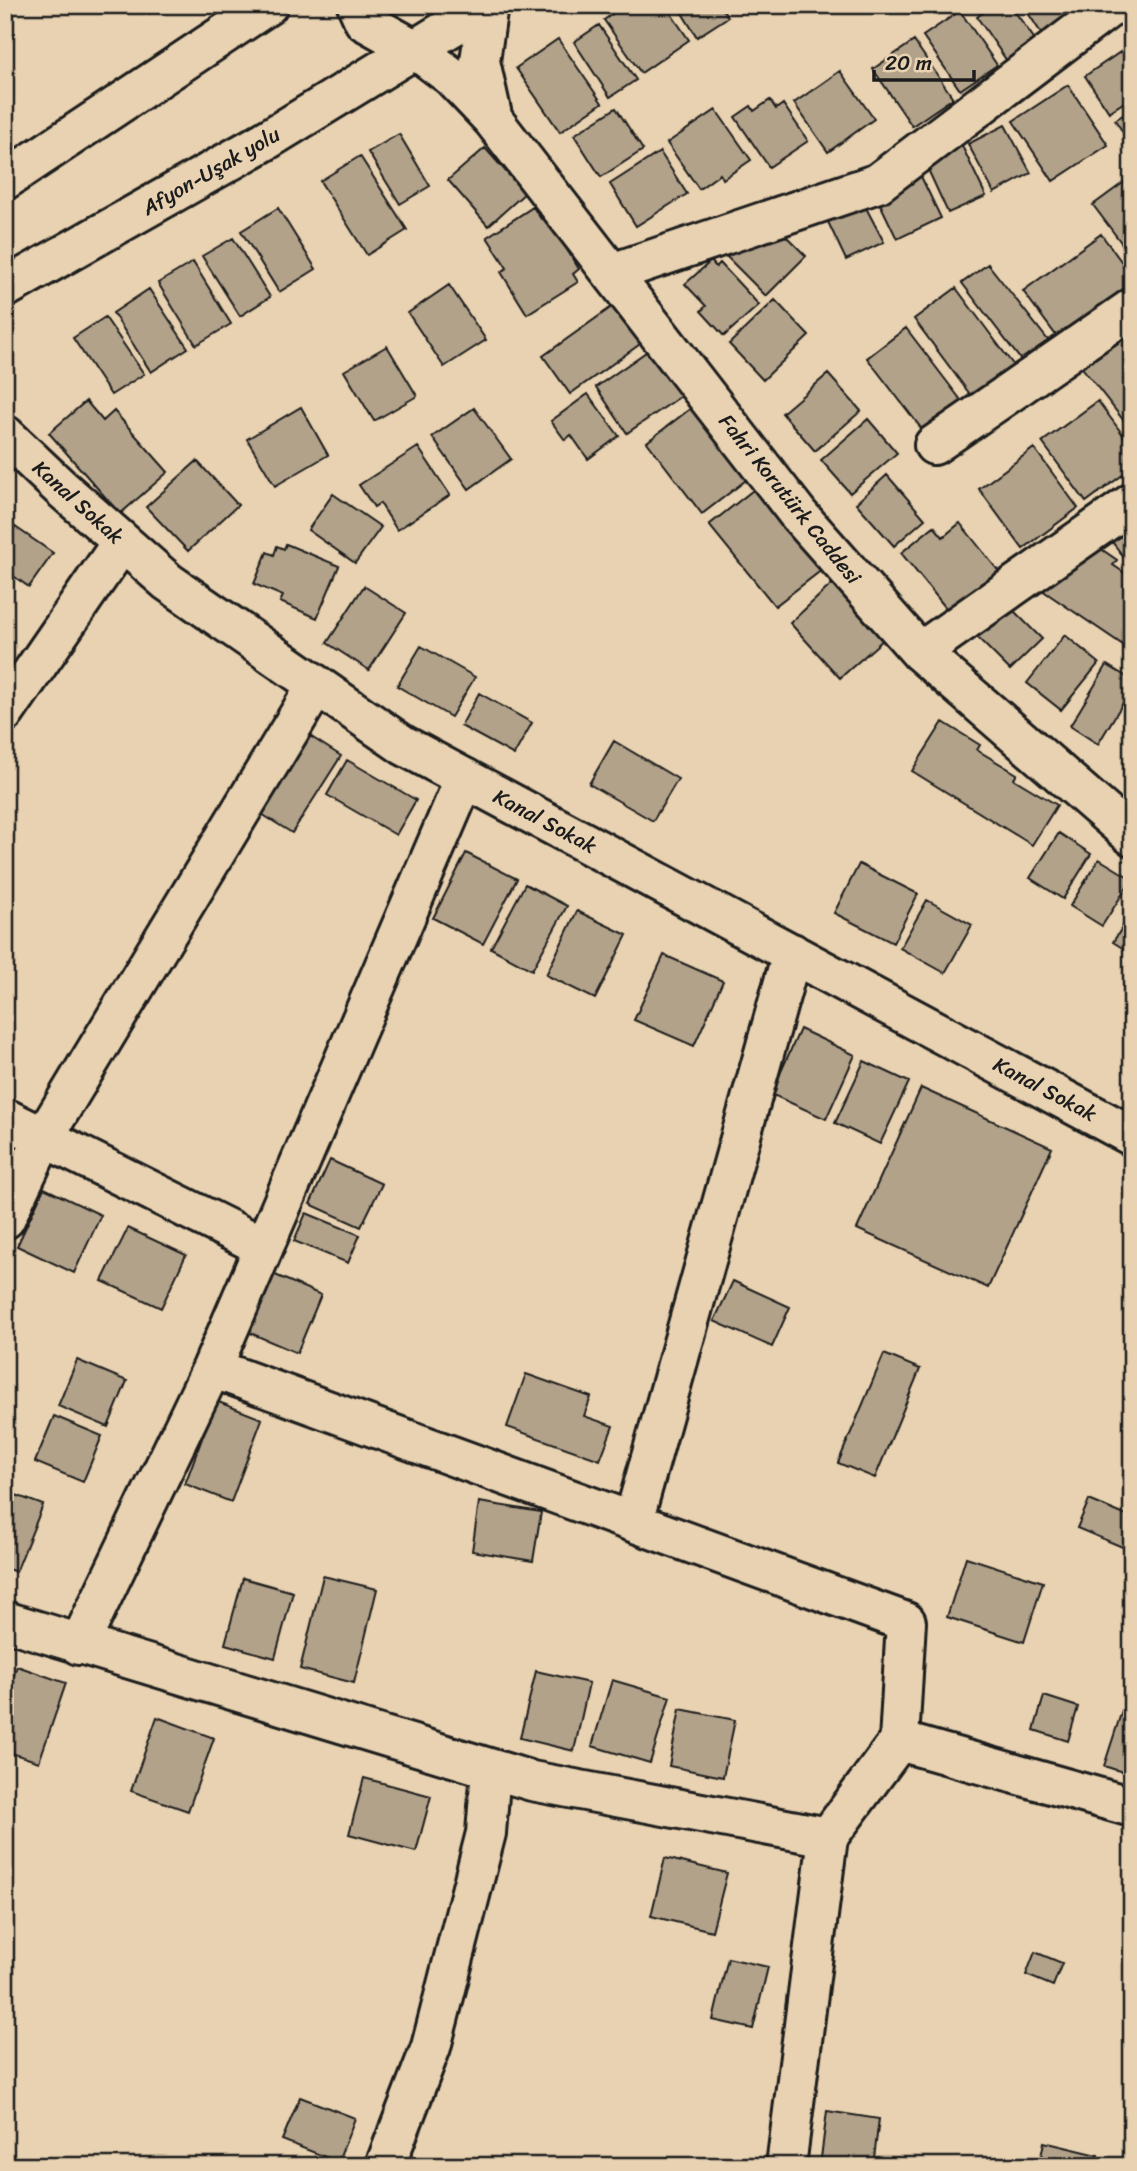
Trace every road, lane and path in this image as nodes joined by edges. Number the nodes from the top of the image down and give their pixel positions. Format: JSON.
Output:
{"nodes":[{"id":1,"x":268,"y":5,"type":"edge"},
{"id":2,"x":357,"y":5,"type":"edge"},
{"id":3,"x":488,"y":5,"type":"edge"},
{"id":4,"x":1113,"y":5,"type":"edge"},
{"id":5,"x":416,"y":50,"type":"junction"},
{"id":6,"x":493,"y":120,"type":"junction"},
{"id":7,"x":5,"y":180,"type":"edge"},
{"id":8,"x":612,"y":274,"type":"junction"},
{"id":9,"x":5,"y":288,"type":"edge"},
{"id":10,"x":1132,"y":308,"type":"edge"},
{"id":11,"x":5,"y":435,"type":"edge"},
{"id":12,"x":934,"y":445,"type":"dead end"},
{"id":13,"x":1132,"y":503,"type":"edge"},
{"id":14,"x":122,"y":542,"type":"junction"},
{"id":15,"x":920,"y":652,"type":"junction"},
{"id":16,"x":317,"y":685,"type":"junction"},
{"id":17,"x":5,"y":712,"type":"edge"},
{"id":18,"x":465,"y":778,"type":"junction"},
{"id":19,"x":1132,"y":836,"type":"edge"},
{"id":20,"x":792,"y":953,"type":"junction"},
{"id":21,"x":5,"y":1118,"type":"edge"},
{"id":22,"x":1132,"y":1136,"type":"edge"},
{"id":23,"x":44,"y":1137,"type":"junction"},
{"id":24,"x":5,"y":1219,"type":"edge"},
{"id":25,"x":264,"y":1247,"type":"junction"},
{"id":26,"x":212,"y":1368,"type":"junction"},
{"id":27,"x":633,"y":1522,"type":"junction"},
{"id":28,"x":5,"y":1621,"type":"edge"},
{"id":29,"x":79,"y":1645,"type":"junction"},
{"id":30,"x":899,"y":1741,"type":"junction"},
{"id":31,"x":491,"y":1769,"type":"junction"},
{"id":32,"x":1132,"y":1807,"type":"edge"},
{"id":33,"x":828,"y":1837,"type":"junction"},
{"id":34,"x":385,"y":2166,"type":"edge"},
{"id":35,"x":786,"y":2166,"type":"edge"}],
"edges":[{"from":1,"to":7,"type":"main road"},
{"from":2,"to":5,"type":"main road","name":"Fahri Korutürk Caddesi"},
{"from":3,"to":5,"type":"main road","name":"Afyon-Uşak yolu"},
{"from":3,"to":6,"type":"main road"},
{"from":4,"to":8,"type":"main road"},
{"from":5,"to":6,"type":"main road","name":"Fahri Korutürk Caddesi"},
{"from":5,"to":9,"type":"main road","name":"Afyon-Uşak yolu"},
{"from":6,"to":8,"type":"main road","name":"Fahri Korutürk Caddesi"},
{"from":8,"to":15,"type":"main road","name":"Fahri Korutürk Caddesi"},
{"from":10,"to":12,"type":"main road"},
{"from":11,"to":14,"type":"main road","name":"Kanal Sokak"},
{"from":13,"to":15,"type":"main road"},
{"from":14,"to":16,"type":"main road","name":"Kanal Sokak"},
{"from":14,"to":17,"type":"main road"},
{"from":15,"to":19,"type":"main road","name":"Fahri Korutürk Caddesi"},
{"from":16,"to":18,"type":"main road","name":"Kanal Sokak"},
{"from":16,"to":23,"type":"main road"},
{"from":18,"to":20,"type":"main road","name":"Kanal Sokak"},
{"from":18,"to":25,"type":"main road"},
{"from":20,"to":22,"type":"main road","name":"Kanal Sokak"},
{"from":20,"to":27,"type":"main road"},
{"from":21,"to":23,"type":"main road"},
{"from":23,"to":24,"type":"main road"},
{"from":23,"to":25,"type":"main road"},
{"from":25,"to":26,"type":"main road"},
{"from":26,"to":27,"type":"main road"},
{"from":26,"to":29,"type":"main road"},
{"from":27,"to":30,"type":"main road"},
{"from":28,"to":29,"type":"main road"},
{"from":29,"to":31,"type":"main road"},
{"from":30,"to":32,"type":"main road"},
{"from":30,"to":33,"type":"main road"},
{"from":31,"to":33,"type":"main road"},
{"from":31,"to":34,"type":"main road"},
{"from":33,"to":35,"type":"main road"}]}
